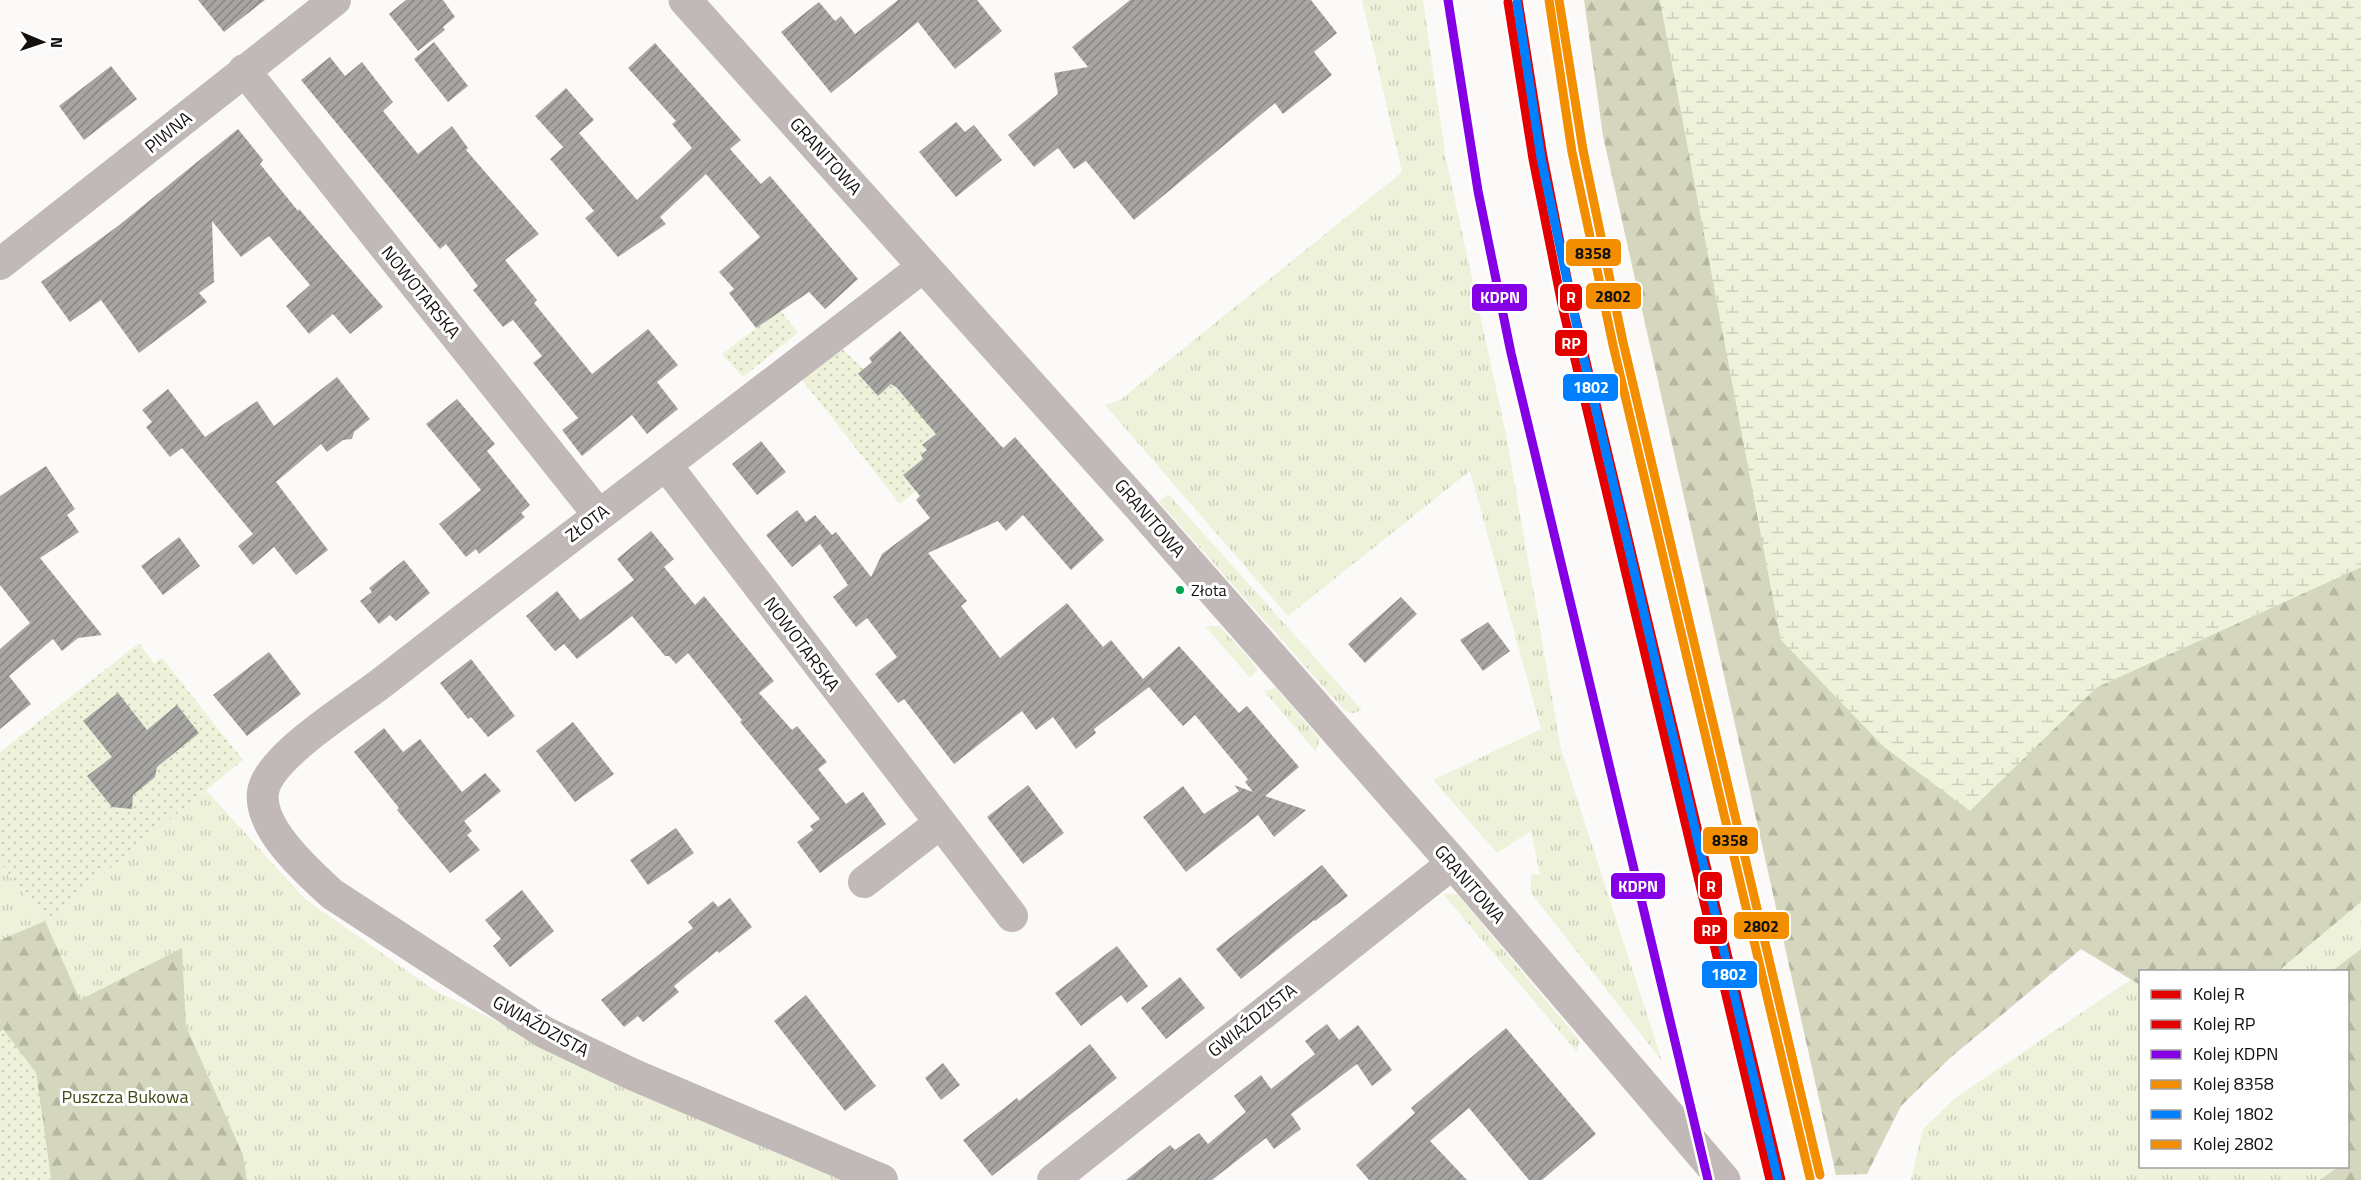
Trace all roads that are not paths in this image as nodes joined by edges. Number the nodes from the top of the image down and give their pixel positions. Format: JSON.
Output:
{"nodes":[{"id":1,"x":336,"y":0,"type":"edge"},
{"id":2,"x":685,"y":0,"type":"edge"},
{"id":3,"x":244,"y":70,"type":"junction"},
{"id":4,"x":0,"y":264,"type":"edge"},
{"id":5,"x":924,"y":266,"type":"junction"},
{"id":6,"x":666,"y":465,"type":"junction"},
{"id":7,"x":598,"y":514,"type":"junction"},
{"id":8,"x":263,"y":791,"type":"joint"},
{"id":9,"x":939,"y":824,"type":"junction"},
{"id":10,"x":1453,"y":863,"type":"junction"},
{"id":11,"x":864,"y":882,"type":"dead end"},
{"id":12,"x":1012,"y":916,"type":"dead end"},
{"id":13,"x":882,"y":1180,"type":"edge"},
{"id":14,"x":1053,"y":1180,"type":"edge"},
{"id":15,"x":1724,"y":1180,"type":"edge"}],
"edges":[{"from":1,"to":3,"type":"street","name":"PIWNA"},
{"from":2,"to":5,"type":"street","name":"GRANITOWA"},
{"from":3,"to":4,"type":"street","name":"PIWNA"},
{"from":3,"to":7,"type":"street","name":"NOWOTARSKA"},
{"from":5,"to":6,"type":"street","name":"ZŁOTA"},
{"from":5,"to":10,"type":"street","name":"GRANITOWA"},
{"from":6,"to":7,"type":"street","name":"ZŁOTA"},
{"from":6,"to":9,"type":"street","name":"NOWOTARSKA"},
{"from":7,"to":8,"type":"street","name":"ZŁOTA"},
{"from":8,"to":13,"type":"street","name":"GWIAŹDZISTA"},
{"from":9,"to":11,"type":"street"},
{"from":9,"to":12,"type":"street","name":"NOWOTARSKA"},
{"from":10,"to":14,"type":"street","name":"GWIAŹDZISTA"},
{"from":10,"to":15,"type":"street","name":"GRANITOWA"}]}
